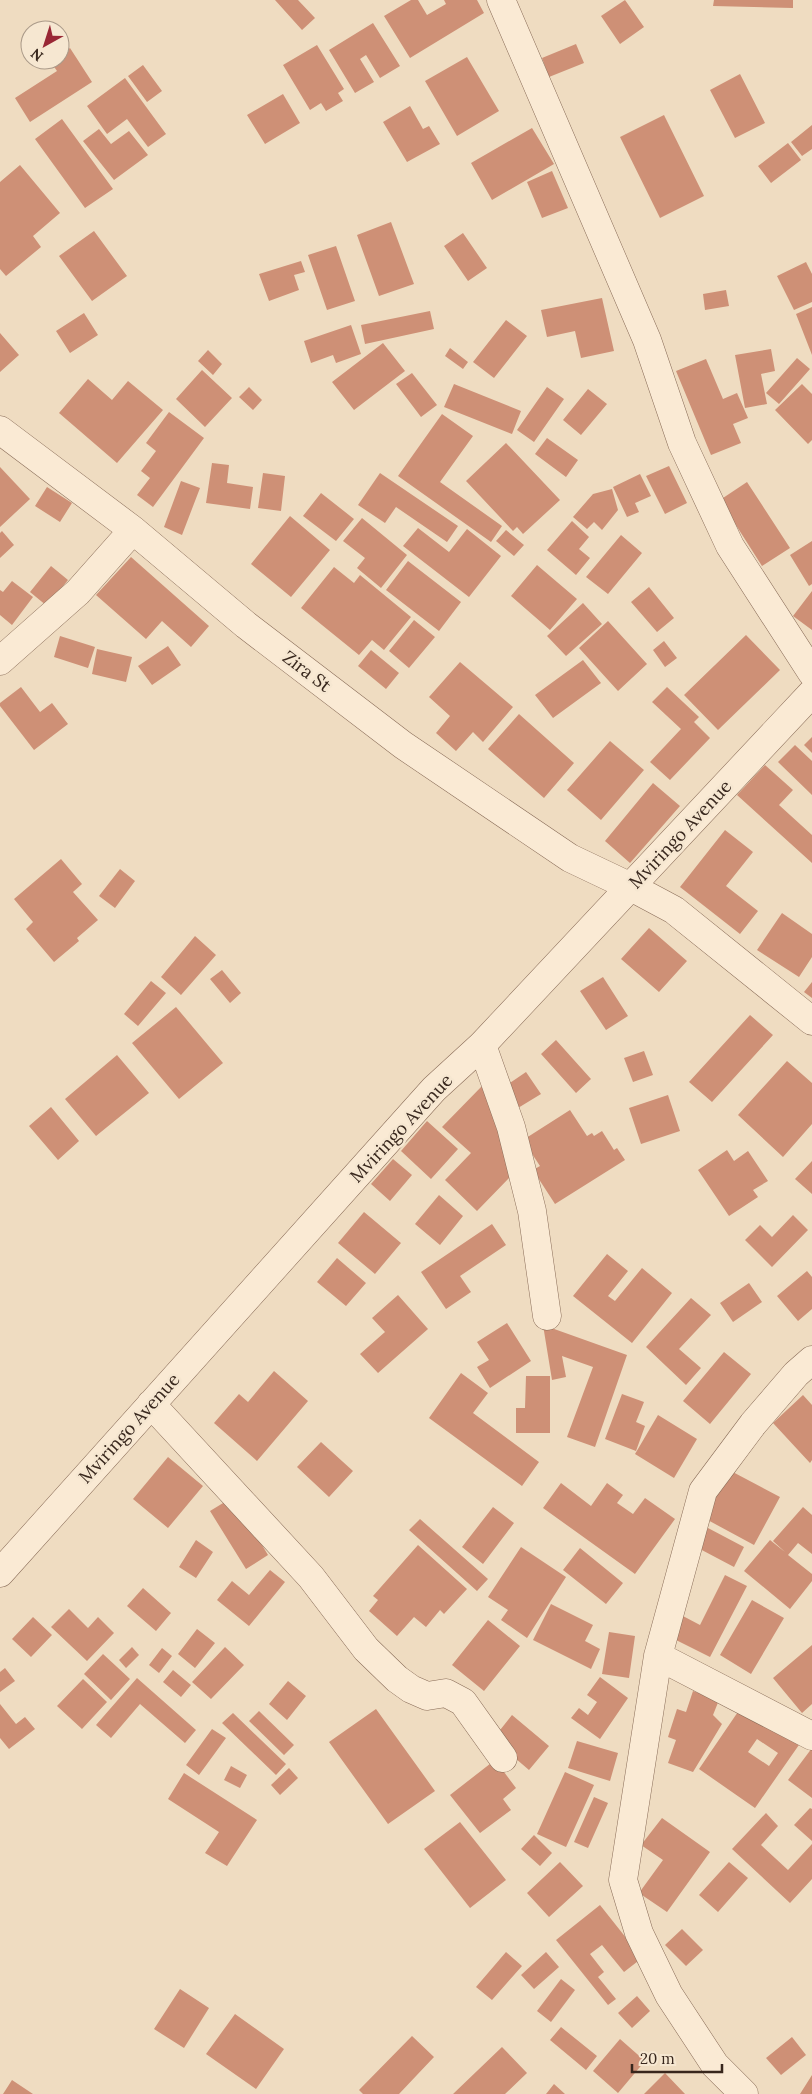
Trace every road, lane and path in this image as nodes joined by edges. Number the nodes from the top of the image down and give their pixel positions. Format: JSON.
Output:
{"nodes":[{"id":1,"x":501,"y":0,"type":"edge"},
{"id":2,"x":0,"y":430,"type":"edge"},
{"id":3,"x":133,"y":530,"type":"junction"},
{"id":4,"x":0,"y":661,"type":"edge"},
{"id":5,"x":812,"y":673,"type":"edge"},
{"id":6,"x":812,"y":693,"type":"edge"},
{"id":7,"x":631,"y":887,"type":"junction"},
{"id":8,"x":812,"y":1020,"type":"edge"},
{"id":9,"x":482,"y":1045,"type":"junction"},
{"id":10,"x":548,"y":1316,"type":"dead end"},
{"id":11,"x":812,"y":1360,"type":"edge"},
{"id":12,"x":152,"y":1404,"type":"junction"},
{"id":13,"x":0,"y":1573,"type":"edge"},
{"id":14,"x":658,"y":1656,"type":"junction"},
{"id":15,"x":812,"y":1736,"type":"edge"},
{"id":16,"x":503,"y":1758,"type":"dead end"},
{"id":17,"x":744,"y":2094,"type":"edge"}],
"edges":[{"from":1,"to":5,"type":"street"},
{"from":2,"to":3,"type":"street","name":"Zira St"},
{"from":3,"to":4,"type":"street"},
{"from":3,"to":7,"type":"street","name":"Zira St"},
{"from":6,"to":7,"type":"street","name":"Mviringo Avenue"},
{"from":7,"to":8,"type":"street","name":"Zira St"},
{"from":7,"to":9,"type":"street","name":"Mviringo Avenue"},
{"from":9,"to":10,"type":"street"},
{"from":9,"to":12,"type":"street","name":"Mviringo Avenue"},
{"from":11,"to":14,"type":"street"},
{"from":12,"to":13,"type":"street","name":"Mviringo Avenue"},
{"from":12,"to":16,"type":"street"},
{"from":14,"to":15,"type":"street"},
{"from":14,"to":17,"type":"street"}]}
